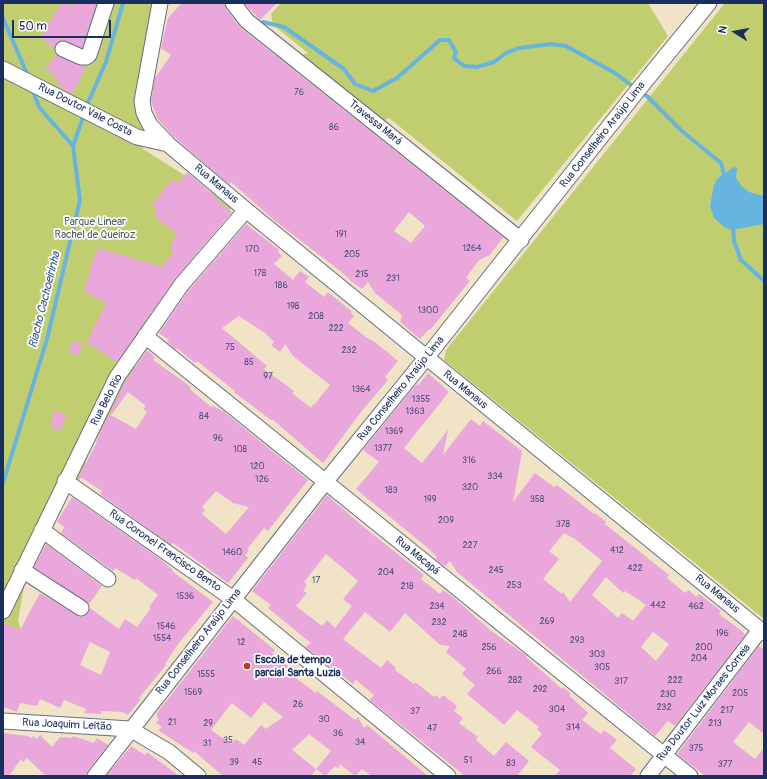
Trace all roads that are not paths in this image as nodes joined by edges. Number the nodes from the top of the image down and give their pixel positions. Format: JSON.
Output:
{"nodes":[{"id":1,"x":106,"y":3,"type":"edge"},
{"id":2,"x":160,"y":3,"type":"edge"},
{"id":3,"x":233,"y":3,"type":"edge"},
{"id":4,"x":709,"y":3,"type":"edge"},
{"id":5,"x":63,"y":49,"type":"dead end"},
{"id":6,"x":3,"y":69,"type":"edge"},
{"id":7,"x":169,"y":145,"type":"junction"},
{"id":8,"x":246,"y":210,"type":"junction"},
{"id":9,"x":521,"y":240,"type":"junction"},
{"id":10,"x":145,"y":336,"type":"junction"},
{"id":11,"x":426,"y":358,"type":"junction"},
{"id":12,"x":65,"y":481,"type":"junction"},
{"id":13,"x":326,"y":481,"type":"junction"},
{"id":14,"x":42,"y":530,"type":"junction"},
{"id":15,"x":22,"y":570,"type":"junction"},
{"id":16,"x":108,"y":579,"type":"dead end"},
{"id":17,"x":233,"y":599,"type":"junction"},
{"id":18,"x":81,"y":608,"type":"dead end"},
{"id":19,"x":3,"y":611,"type":"edge"},
{"id":20,"x":762,"y":631,"type":"edge"},
{"id":21,"x":3,"y":721,"type":"edge"},
{"id":22,"x":130,"y":728,"type":"junction"},
{"id":23,"x":664,"y":755,"type":"junction"},
{"id":24,"x":95,"y":776,"type":"edge"},
{"id":25,"x":198,"y":776,"type":"edge"},
{"id":26,"x":448,"y":776,"type":"edge"},
{"id":27,"x":648,"y":776,"type":"edge"},
{"id":28,"x":690,"y":776,"type":"edge"}],
"edges":[{"from":1,"to":5,"type":"street"},
{"from":2,"to":7,"type":"street","name":"Rua Manaus"},
{"from":3,"to":9,"type":"street","name":"Travessa Mará"},
{"from":4,"to":9,"type":"street","name":"Rua Conselheiro Araújo Lima"},
{"from":6,"to":7,"type":"street","name":"Rua Doutor Vale Costa"},
{"from":7,"to":8,"type":"street","name":"Rua Manaus"},
{"from":8,"to":10,"type":"street","name":"Rua Belo Rio"},
{"from":8,"to":11,"type":"street","name":"Rua Manaus"},
{"from":9,"to":11,"type":"street","name":"Rua Conselheiro Araújo Lima"},
{"from":10,"to":12,"type":"street","name":"Rua Belo Rio"},
{"from":10,"to":13,"type":"street","name":"Rua Macapá"},
{"from":11,"to":13,"type":"street","name":"Rua Conselheiro Araújo Lima"},
{"from":11,"to":20,"type":"street","name":"Rua Manaus"},
{"from":12,"to":14,"type":"street","name":"Rua Belo Rio"},
{"from":12,"to":17,"type":"street","name":"Rua Coronel Francisco Bento"},
{"from":13,"to":17,"type":"street","name":"Rua Conselheiro Araújo Lima"},
{"from":13,"to":23,"type":"street","name":"Rua Macapá"},
{"from":14,"to":15,"type":"street","name":"Rua Belo Rio"},
{"from":14,"to":16,"type":"street"},
{"from":15,"to":18,"type":"street"},
{"from":15,"to":19,"type":"street","name":"Rua Belo Rio"},
{"from":17,"to":22,"type":"street","name":"Rua Conselheiro Araújo Lima"},
{"from":17,"to":26,"type":"street","name":"Rua Coronel Francisco Bento"},
{"from":20,"to":23,"type":"street","name":"Rua Doutor Luiz Moraes Correia"},
{"from":21,"to":22,"type":"street","name":"Rua Joaquim Leitão"},
{"from":22,"to":24,"type":"street","name":"Rua Conselheiro Araújo Lima"},
{"from":22,"to":25,"type":"street"},
{"from":23,"to":27,"type":"street","name":"Rua Doutor Luiz Moraes Correia"},
{"from":23,"to":28,"type":"street","name":"Rua Macapá"}]}
